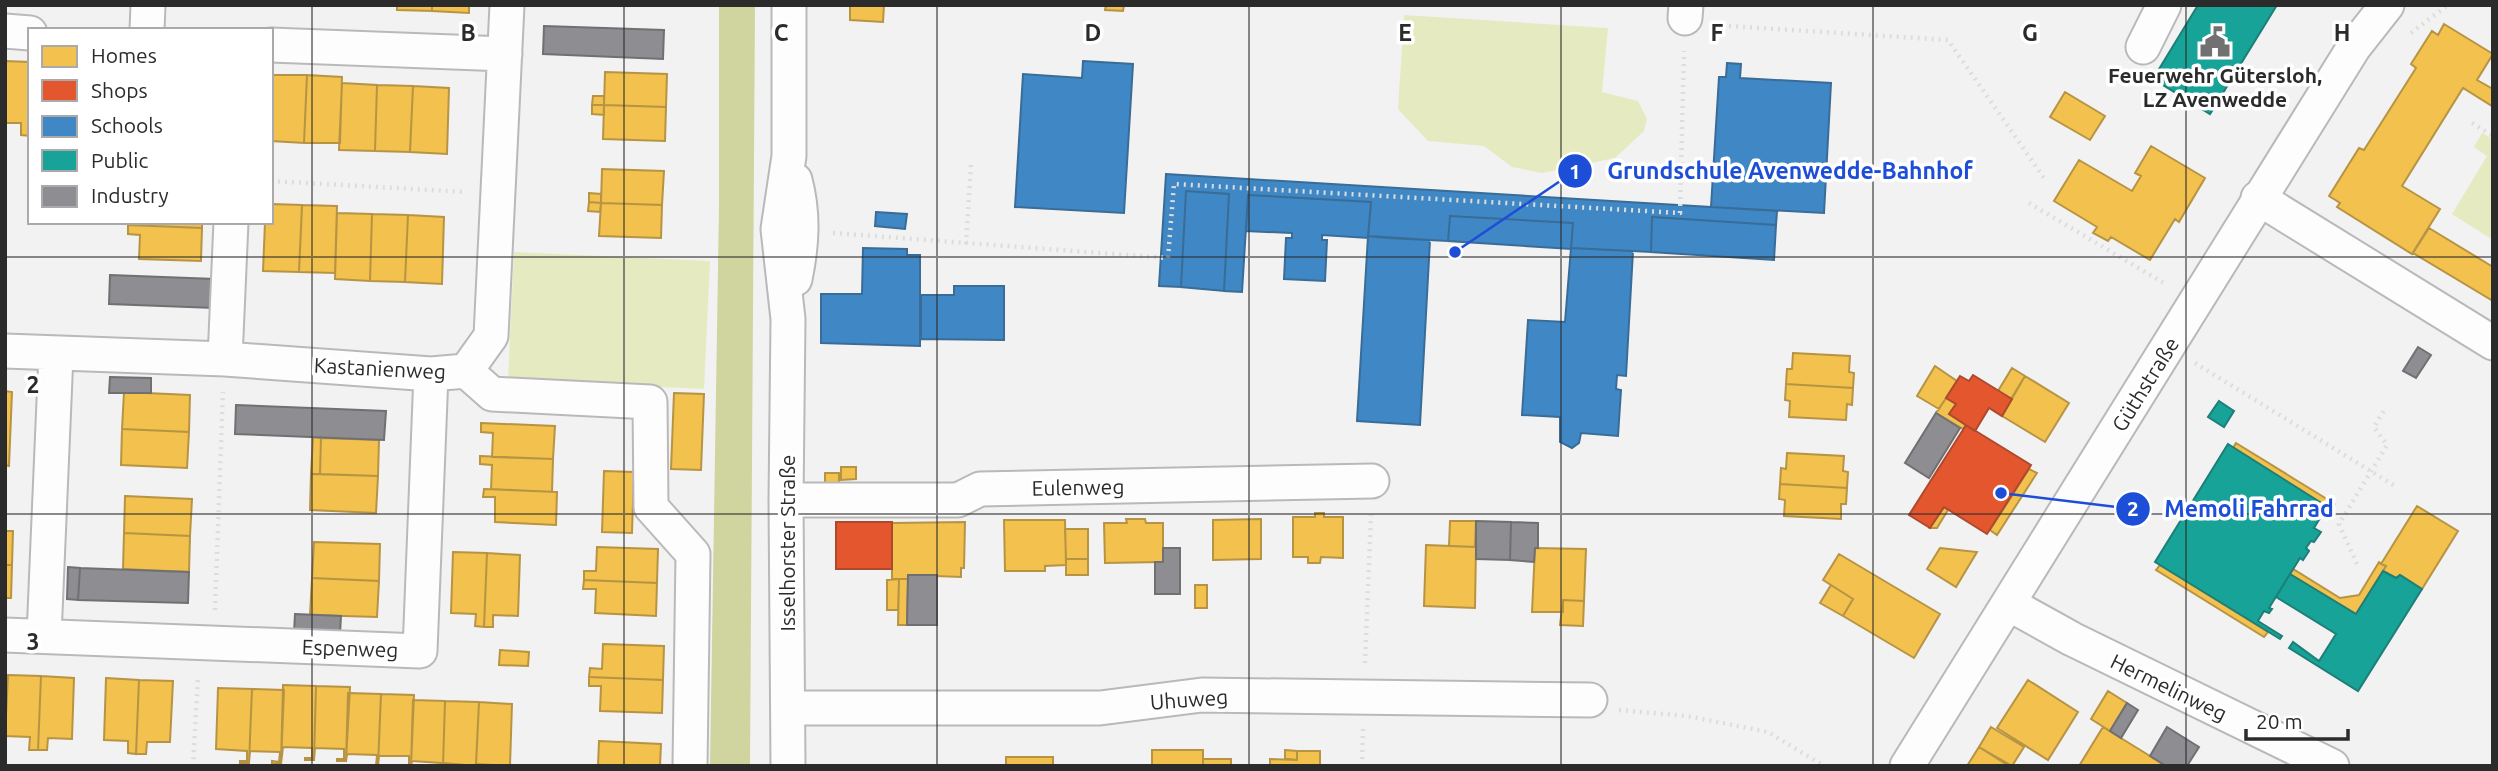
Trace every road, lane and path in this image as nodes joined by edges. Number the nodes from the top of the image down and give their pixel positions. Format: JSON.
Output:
{"nodes":[{"id":1,"x":148,"y":5,"type":"edge"},
{"id":2,"x":507,"y":5,"type":"edge"},
{"id":3,"x":789,"y":5,"type":"edge"},
{"id":4,"x":2164,"y":5,"type":"edge"},
{"id":5,"x":2387,"y":5,"type":"edge"},
{"id":6,"x":1685,"y":22,"type":"edge"},
{"id":7,"x":147,"y":28,"type":"edge"},
{"id":8,"x":5,"y":31,"type":"edge"},
{"id":9,"x":28,"y":33,"type":"edge"},
{"id":10,"x":273,"y":45,"type":"edge"},
{"id":11,"x":2143,"y":47,"type":"dead end"},
{"id":12,"x":505,"y":54,"type":"junction"},
{"id":13,"x":2472,"y":123,"type":"dead end"},
{"id":14,"x":2493,"y":136,"type":"edge"},
{"id":15,"x":971,"y":164,"type":"dead end"},
{"id":16,"x":2044,"y":178,"type":"dead end"},
{"id":17,"x":273,"y":181,"type":"edge"},
{"id":18,"x":497,"y":193,"type":"junction"},
{"id":19,"x":2258,"y":198,"type":"junction"},
{"id":20,"x":2029,"y":203,"type":"dead end"},
{"id":21,"x":232,"y":224,"type":"edge"},
{"id":22,"x":827,"y":232,"type":"dead end"},
{"id":23,"x":965,"y":244,"type":"junction"},
{"id":24,"x":2175,"y":334,"type":"junction"},
{"id":25,"x":2493,"y":343,"type":"edge"},
{"id":26,"x":5,"y":351,"type":"edge"},
{"id":27,"x":56,"y":354,"type":"junction"},
{"id":28,"x":225,"y":359,"type":"junction"},
{"id":29,"x":466,"y":371,"type":"junction"},
{"id":30,"x":431,"y":373,"type":"junction"},
{"id":31,"x":2386,"y":407,"type":"dead end"},
{"id":32,"x":2371,"y":471,"type":"junction"},
{"id":33,"x":1372,"y":481,"type":"joint"},
{"id":34,"x":2395,"y":486,"type":"dead end"},
{"id":35,"x":786,"y":500,"type":"junction"},
{"id":36,"x":2357,"y":564,"type":"dead end"},
{"id":37,"x":2009,"y":604,"type":"junction"},
{"id":38,"x":5,"y":635,"type":"edge"},
{"id":39,"x":44,"y":636,"type":"junction"},
{"id":40,"x":207,"y":642,"type":"junction"},
{"id":41,"x":1364,"y":698,"type":"junction"},
{"id":42,"x":1590,"y":700,"type":"joint"},
{"id":43,"x":789,"y":708,"type":"junction"},
{"id":44,"x":1919,"y":762,"type":"edge"},
{"id":45,"x":193,"y":766,"type":"edge"},
{"id":46,"x":690,"y":766,"type":"edge"},
{"id":47,"x":788,"y":766,"type":"edge"},
{"id":48,"x":1824,"y":766,"type":"edge"},
{"id":49,"x":2332,"y":766,"type":"edge"}],
"edges":[{"from":1,"to":7,"type":"street"},
{"from":2,"to":12,"type":"street","name":"Kastanienweg"},
{"from":3,"to":35,"type":"street","name":"Isselhorster Straße"},
{"from":4,"to":11,"type":"street"},
{"from":5,"to":19,"type":"street","name":"Güthstraße"},
{"from":6,"to":16,"type":"path"},
{"from":6,"to":23,"type":"path"},
{"from":8,"to":9,"type":"street"},
{"from":10,"to":12,"type":"street"},
{"from":12,"to":18,"type":"street","name":"Kastanienweg"},
{"from":13,"to":14,"type":"path"},
{"from":15,"to":23,"type":"path"},
{"from":17,"to":18,"type":"path"},
{"from":18,"to":29,"type":"street","name":"Kastanienweg"},
{"from":19,"to":24,"type":"street","name":"Güthstraße"},
{"from":19,"to":25,"type":"street"},
{"from":20,"to":24,"type":"path"},
{"from":21,"to":28,"type":"street"},
{"from":22,"to":23,"type":"path"},
{"from":24,"to":32,"type":"path"},
{"from":24,"to":37,"type":"street","name":"Güthstraße"},
{"from":26,"to":27,"type":"street","name":"Kastanienweg"},
{"from":27,"to":28,"type":"street","name":"Kastanienweg"},
{"from":27,"to":39,"type":"street"},
{"from":28,"to":30,"type":"street","name":"Kastanienweg"},
{"from":28,"to":40,"type":"path"},
{"from":29,"to":30,"type":"street","name":"Kastanienweg"},
{"from":29,"to":46,"type":"street"},
{"from":30,"to":40,"type":"street","name":"Espenweg"},
{"from":31,"to":32,"type":"path"},
{"from":32,"to":34,"type":"path"},
{"from":32,"to":36,"type":"path"},
{"from":33,"to":35,"type":"street","name":"Eulenweg"},
{"from":33,"to":41,"type":"path"},
{"from":35,"to":43,"type":"street","name":"Isselhorster Straße"},
{"from":37,"to":44,"type":"street","name":"Güthstraße"},
{"from":37,"to":49,"type":"street","name":"Hermelinweg"},
{"from":38,"to":39,"type":"street","name":"Espenweg"},
{"from":39,"to":40,"type":"street","name":"Espenweg"},
{"from":40,"to":45,"type":"path"},
{"from":41,"to":42,"type":"street","name":"Uhuweg"},
{"from":41,"to":43,"type":"street","name":"Uhuweg"},
{"from":42,"to":48,"type":"path"},
{"from":43,"to":47,"type":"street","name":"Isselhorster Straße"}]}
